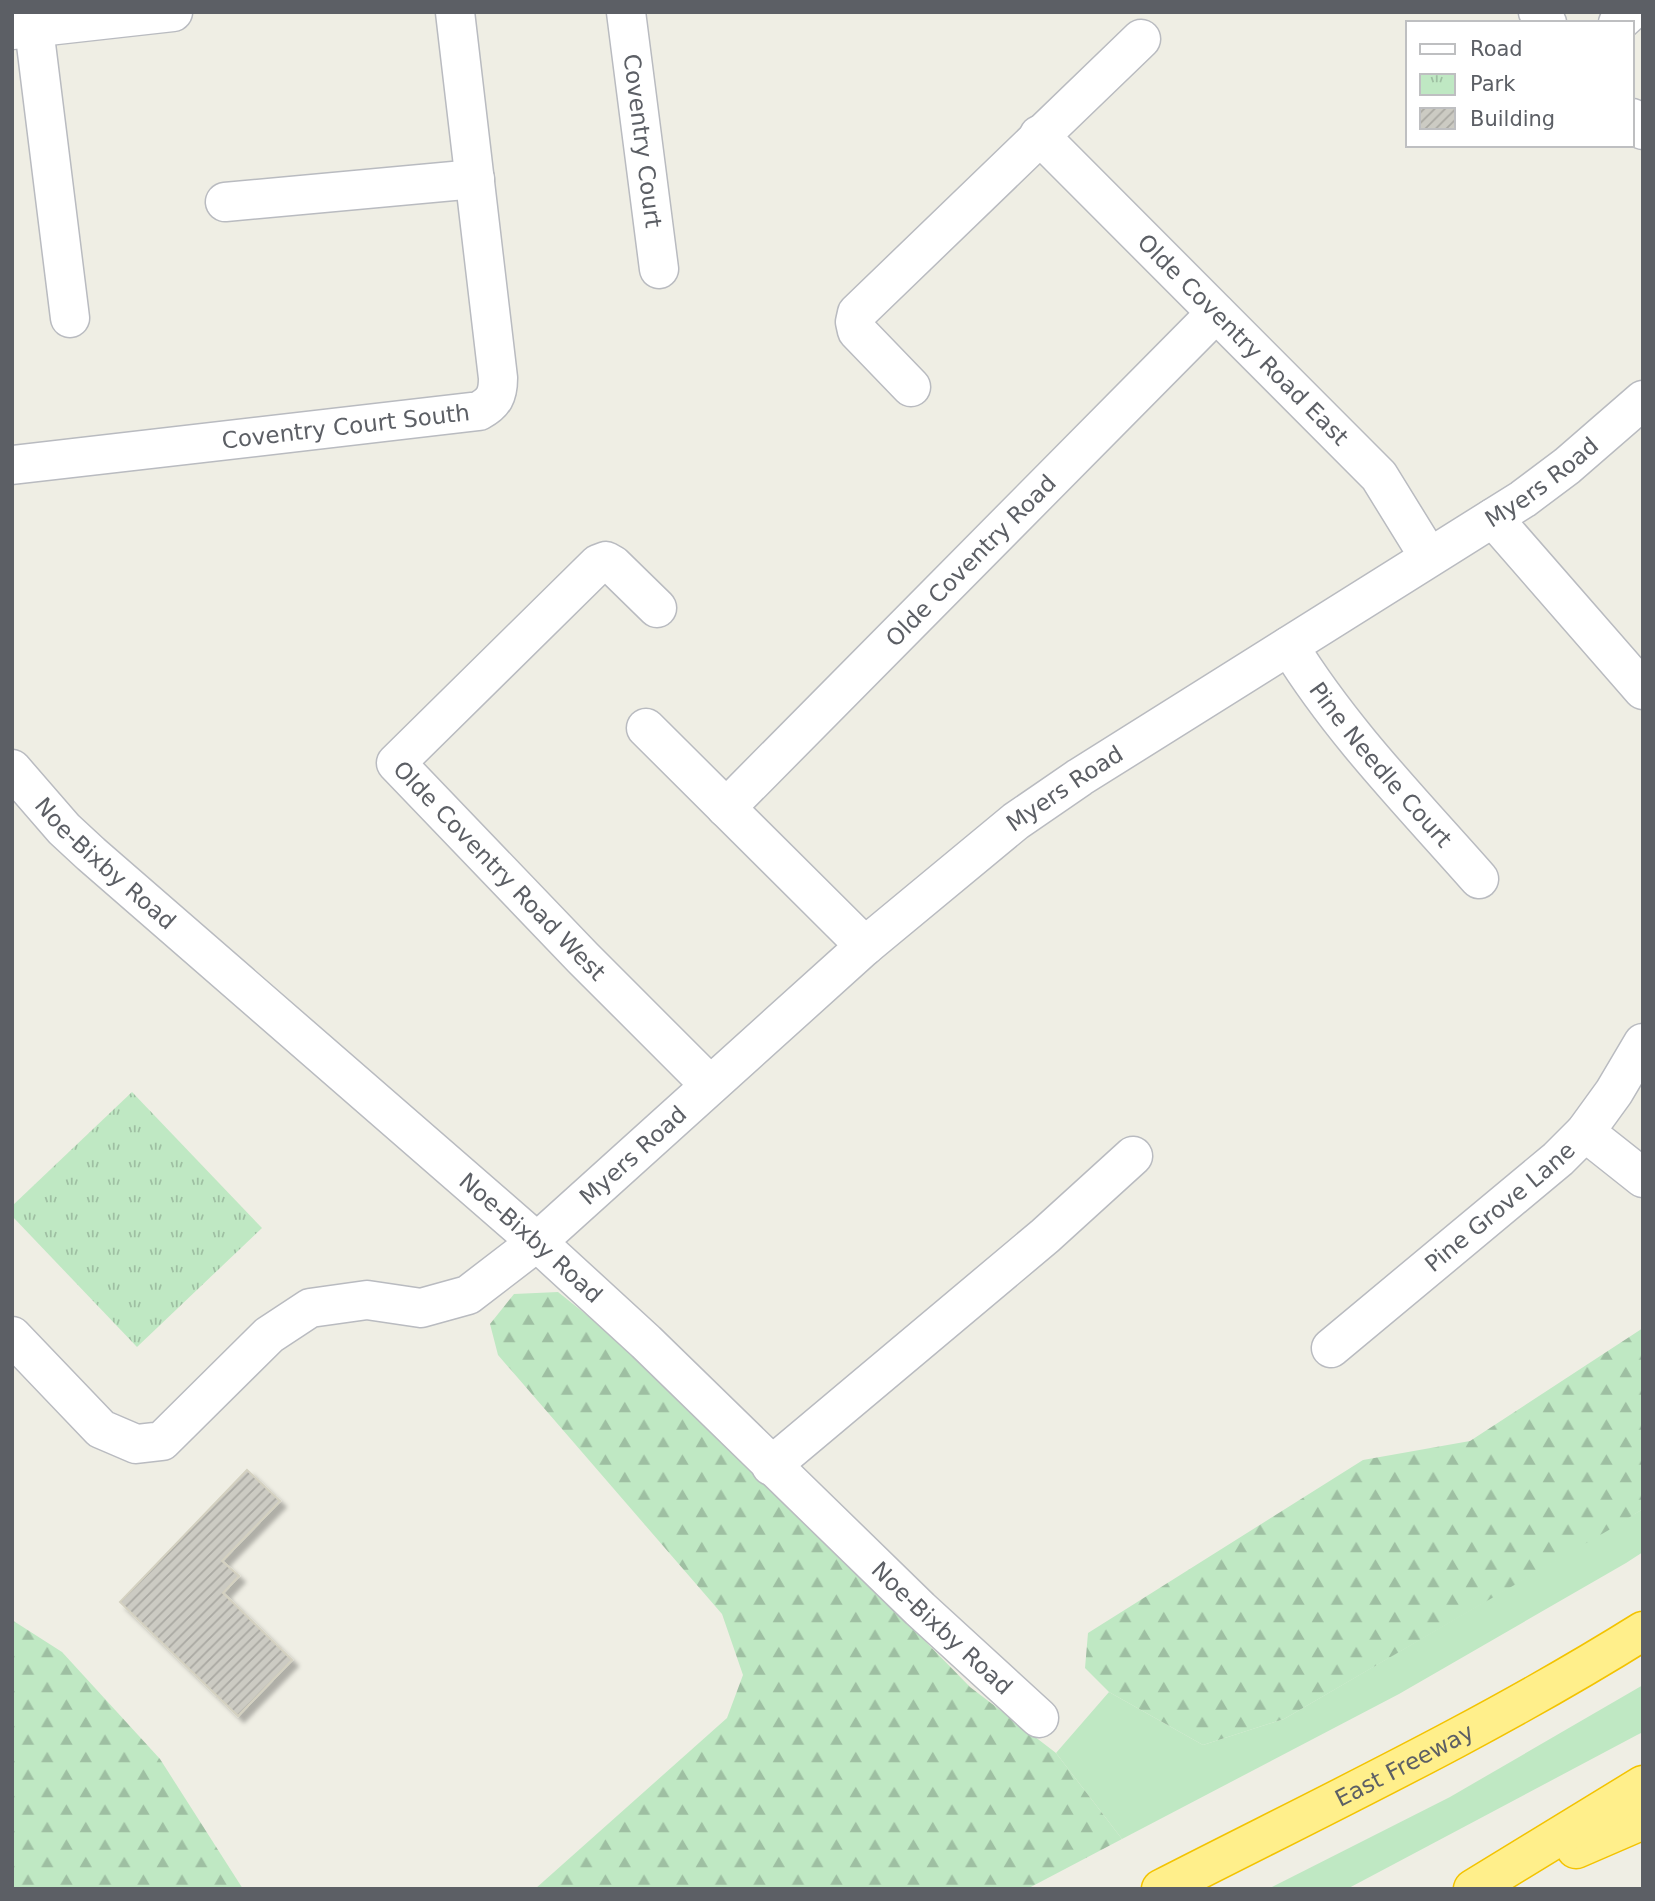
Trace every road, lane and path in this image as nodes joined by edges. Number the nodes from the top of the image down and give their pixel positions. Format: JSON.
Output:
{"nodes":[{"id":1,"x":173,"y":12,"type":"edge"},
{"id":2,"x":455,"y":12,"type":"edge"},
{"id":3,"x":626,"y":12,"type":"edge"},
{"id":4,"x":26,"y":23,"type":"edge"},
{"id":5,"x":1141,"y":39,"type":"dead end"},
{"id":6,"x":1039,"y":135,"type":"junction"},
{"id":7,"x":475,"y":179,"type":"junction"},
{"id":8,"x":225,"y":202,"type":"dead end"},
{"id":9,"x":659,"y":270,"type":"dead end"},
{"id":10,"x":1216,"y":313,"type":"junction"},
{"id":11,"x":70,"y":318,"type":"dead end"},
{"id":12,"x":911,"y":387,"type":"dead end"},
{"id":13,"x":1643,"y":400,"type":"edge"},
{"id":14,"x":12,"y":465,"type":"edge"},
{"id":15,"x":1493,"y":519,"type":"junction"},
{"id":16,"x":1429,"y":557,"type":"junction"},
{"id":17,"x":657,"y":608,"type":"dead end"},
{"id":18,"x":1289,"y":646,"type":"junction"},
{"id":19,"x":1643,"y":690,"type":"edge"},
{"id":20,"x":646,"y":728,"type":"dead end"},
{"id":21,"x":12,"y":769,"type":"edge"},
{"id":22,"x":726,"y":808,"type":"junction"},
{"id":23,"x":1479,"y":879,"type":"dead end"},
{"id":24,"x":865,"y":946,"type":"junction"},
{"id":25,"x":1643,"y":1043,"type":"edge"},
{"id":26,"x":710,"y":1085,"type":"junction"},
{"id":27,"x":1585,"y":1132,"type":"junction"},
{"id":28,"x":1133,"y":1156,"type":"dead end"},
{"id":29,"x":1643,"y":1178,"type":"edge"},
{"id":30,"x":537,"y":1241,"type":"junction"},
{"id":31,"x":12,"y":1336,"type":"edge"},
{"id":32,"x":1331,"y":1348,"type":"dead end"},
{"id":33,"x":771,"y":1466,"type":"junction"},
{"id":34,"x":1643,"y":1631,"type":"edge"},
{"id":35,"x":1039,"y":1718,"type":"dead end"},
{"id":36,"x":1643,"y":1785,"type":"edge"},
{"id":37,"x":1643,"y":1820,"type":"edge"},
{"id":38,"x":1161,"y":1889,"type":"edge"},
{"id":39,"x":1473,"y":1889,"type":"edge"},
{"id":40,"x":1484,"y":1889,"type":"edge"}],
"edges":[{"from":1,"to":4,"type":"street"},
{"from":2,"to":7,"type":"street","name":"Coventry Court South"},
{"from":3,"to":9,"type":"street","name":"Coventry Court"},
{"from":4,"to":11,"type":"street"},
{"from":5,"to":6,"type":"street"},
{"from":6,"to":10,"type":"street","name":"Olde Coventry Road East"},
{"from":6,"to":12,"type":"street"},
{"from":7,"to":8,"type":"street"},
{"from":7,"to":14,"type":"street","name":"Coventry Court South"},
{"from":10,"to":16,"type":"street","name":"Olde Coventry Road East"},
{"from":10,"to":22,"type":"street","name":"Olde Coventry Road"},
{"from":13,"to":15,"type":"street","name":"Myers Road"},
{"from":15,"to":16,"type":"street","name":"Myers Road"},
{"from":15,"to":19,"type":"street"},
{"from":16,"to":18,"type":"street","name":"Myers Road"},
{"from":17,"to":26,"type":"street","name":"Olde Coventry Road West"},
{"from":18,"to":23,"type":"street","name":"Pine Needle Court"},
{"from":18,"to":24,"type":"street","name":"Myers Road"},
{"from":20,"to":22,"type":"street"},
{"from":21,"to":30,"type":"street","name":"Noe-Bixby Road"},
{"from":22,"to":24,"type":"street"},
{"from":24,"to":26,"type":"street","name":"Myers Road"},
{"from":25,"to":27,"type":"street","name":"Pine Grove Lane"},
{"from":26,"to":30,"type":"street","name":"Myers Road"},
{"from":27,"to":29,"type":"street"},
{"from":27,"to":32,"type":"street","name":"Pine Grove Lane"},
{"from":28,"to":33,"type":"street"},
{"from":30,"to":31,"type":"street","name":"Myers Road"},
{"from":30,"to":33,"type":"street","name":"Noe-Bixby Road"},
{"from":33,"to":35,"type":"street","name":"Noe-Bixby Road"},
{"from":34,"to":38,"type":"highway","name":"East Freeway"},
{"from":36,"to":39,"type":"highway"},
{"from":37,"to":40,"type":"highway"}]}
